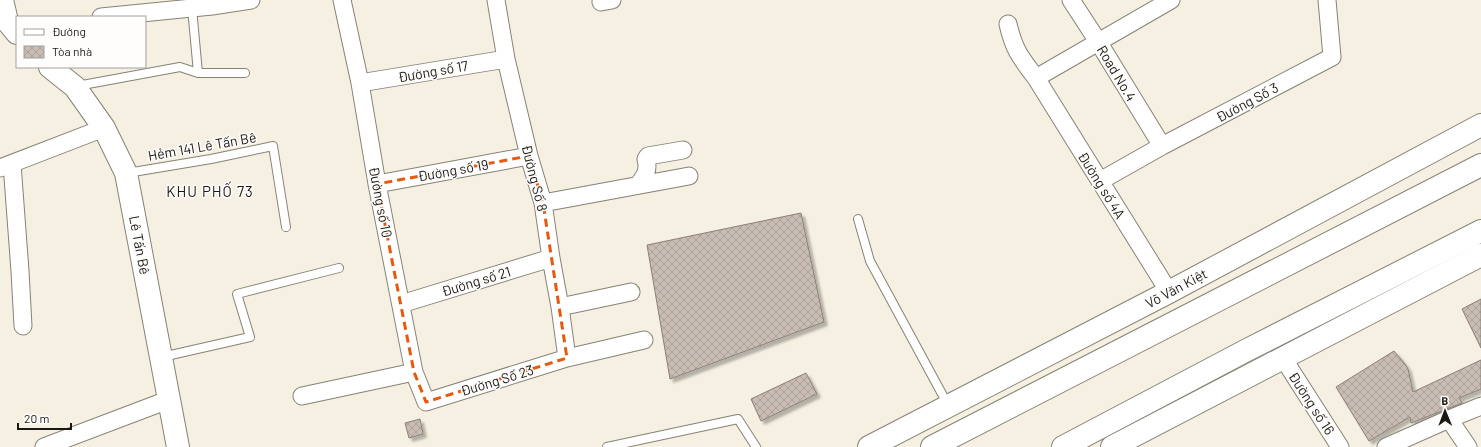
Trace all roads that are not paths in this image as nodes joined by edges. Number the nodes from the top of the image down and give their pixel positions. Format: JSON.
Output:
{"nodes":[{"id":1,"x":2,"y":0,"type":"edge"},
{"id":2,"x":251,"y":0,"type":"edge"},
{"id":3,"x":342,"y":0,"type":"edge"},
{"id":4,"x":496,"y":0,"type":"edge"},
{"id":5,"x":1071,"y":0,"type":"edge"},
{"id":6,"x":1170,"y":0,"type":"edge"},
{"id":7,"x":1327,"y":0,"type":"edge"},
{"id":8,"x":192,"y":8,"type":"junction"},
{"id":9,"x":111,"y":16,"type":"edge"},
{"id":10,"x":1008,"y":24,"type":"dead end"},
{"id":11,"x":14,"y":25,"type":"edge"},
{"id":12,"x":1099,"y":43,"type":"junction"},
{"id":13,"x":506,"y":59,"type":"junction"},
{"id":14,"x":51,"y":68,"type":"edge"},
{"id":15,"x":198,"y":73,"type":"junction"},
{"id":16,"x":245,"y":73,"type":"dead end"},
{"id":17,"x":1036,"y":78,"type":"junction"},
{"id":18,"x":360,"y":83,"type":"junction"},
{"id":19,"x":75,"y":87,"type":"junction"},
{"id":20,"x":1481,"y":125,"type":"edge"},
{"id":21,"x":104,"y":128,"type":"junction"},
{"id":22,"x":1162,"y":146,"type":"junction"},
{"id":23,"x":683,"y":150,"type":"dead end"},
{"id":24,"x":529,"y":156,"type":"junction"},
{"id":25,"x":1481,"y":165,"type":"edge"},
{"id":26,"x":6,"y":166,"type":"edge"},
{"id":27,"x":126,"y":173,"type":"junction"},
{"id":28,"x":689,"y":176,"type":"dead end"},
{"id":29,"x":1100,"y":181,"type":"junction"},
{"id":30,"x":377,"y":184,"type":"junction"},
{"id":31,"x":638,"y":185,"type":"junction"},
{"id":32,"x":543,"y":203,"type":"junction"},
{"id":33,"x":858,"y":219,"type":"dead end"},
{"id":34,"x":286,"y":227,"type":"dead end"},
{"id":35,"x":1481,"y":231,"type":"edge"},
{"id":36,"x":1481,"y":255,"type":"edge"},
{"id":37,"x":550,"y":258,"type":"junction"},
{"id":38,"x":339,"y":268,"type":"dead end"},
{"id":39,"x":631,"y":292,"type":"dead end"},
{"id":40,"x":1169,"y":292,"type":"junction"},
{"id":41,"x":401,"y":304,"type":"junction"},
{"id":42,"x":560,"y":307,"type":"junction"},
{"id":43,"x":23,"y":326,"type":"dead end"},
{"id":44,"x":644,"y":340,"type":"dead end"},
{"id":45,"x":161,"y":357,"type":"junction"},
{"id":46,"x":567,"y":358,"type":"junction"},
{"id":47,"x":1283,"y":358,"type":"junction"},
{"id":48,"x":414,"y":372,"type":"junction"},
{"id":49,"x":302,"y":396,"type":"dead end"},
{"id":50,"x":168,"y":400,"type":"junction"},
{"id":51,"x":426,"y":402,"type":"joint"},
{"id":52,"x":948,"y":406,"type":"junction"},
{"id":53,"x":1481,"y":406,"type":"edge"},
{"id":54,"x":1448,"y":418,"type":"junction"},
{"id":55,"x":44,"y":447,"type":"edge"},
{"id":56,"x":178,"y":447,"type":"edge"},
{"id":57,"x":607,"y":447,"type":"edge"},
{"id":58,"x":756,"y":447,"type":"edge"},
{"id":59,"x":869,"y":447,"type":"edge"},
{"id":60,"x":932,"y":447,"type":"edge"},
{"id":61,"x":1062,"y":447,"type":"edge"},
{"id":62,"x":1112,"y":447,"type":"edge"},
{"id":63,"x":1340,"y":447,"type":"edge"},
{"id":64,"x":1386,"y":447,"type":"edge"},
{"id":65,"x":1468,"y":447,"type":"edge"}],
"edges":[{"from":1,"to":11,"type":"main road"},
{"from":2,"to":8,"type":"street"},
{"from":3,"to":18,"type":"street","name":"Đường số 10"},
{"from":4,"to":13,"type":"street","name":"Đường Số 8"},
{"from":5,"to":12,"type":"street","name":"Road No.4"},
{"from":6,"to":12,"type":"street"},
{"from":7,"to":22,"type":"street","name":"Đường Số 3"},
{"from":8,"to":9,"type":"street"},
{"from":8,"to":15,"type":"lane"},
{"from":10,"to":17,"type":"street","name":"Đường số 4A"},
{"from":12,"to":17,"type":"street"},
{"from":12,"to":22,"type":"street","name":"Road No.4"},
{"from":13,"to":18,"type":"street","name":"Đường số 17"},
{"from":13,"to":24,"type":"street","name":"Đường Số 8"},
{"from":14,"to":19,"type":"main road","name":"Lê Tấn Bê"},
{"from":15,"to":16,"type":"lane"},
{"from":15,"to":19,"type":"lane"},
{"from":17,"to":29,"type":"street","name":"Đường số 4A"},
{"from":18,"to":30,"type":"street","name":"Đường số 10"},
{"from":19,"to":21,"type":"main road","name":"Lê Tấn Bê"},
{"from":20,"to":40,"type":"main road","name":"Võ Văn Kiệt"},
{"from":21,"to":26,"type":"street"},
{"from":21,"to":27,"type":"main road","name":"Lê Tấn Bê"},
{"from":22,"to":29,"type":"street","name":"Đường Số 3"},
{"from":23,"to":31,"type":"street"},
{"from":24,"to":30,"type":"street","name":"Đường số 19"},
{"from":24,"to":32,"type":"street","name":"Đường Số 8"},
{"from":25,"to":60,"type":"main road"},
{"from":26,"to":43,"type":"street"},
{"from":27,"to":34,"type":"lane","name":"Hẻm 141 Lê Tấn Bê"},
{"from":27,"to":45,"type":"main road","name":"Lê Tấn Bê"},
{"from":28,"to":31,"type":"street"},
{"from":29,"to":40,"type":"street","name":"Đường số 4A"},
{"from":30,"to":41,"type":"street","name":"Đường số 10"},
{"from":31,"to":32,"type":"street"},
{"from":32,"to":37,"type":"street","name":"Đường Số 8"},
{"from":33,"to":52,"type":"lane"},
{"from":35,"to":61,"type":"main road"},
{"from":36,"to":47,"type":"main road"},
{"from":37,"to":41,"type":"street","name":"Đường số 21"},
{"from":37,"to":42,"type":"street","name":"Đường Số 8"},
{"from":38,"to":45,"type":"lane"},
{"from":39,"to":42,"type":"street"},
{"from":40,"to":52,"type":"main road","name":"Võ Văn Kiệt"},
{"from":41,"to":48,"type":"street","name":"Đường số 10"},
{"from":42,"to":46,"type":"street","name":"Đường Số 8"},
{"from":44,"to":46,"type":"street","name":"Đường Số 23"},
{"from":45,"to":50,"type":"main road","name":"Lê Tấn Bê"},
{"from":46,"to":51,"type":"street","name":"Đường Số 23"},
{"from":47,"to":62,"type":"main road"},
{"from":47,"to":63,"type":"street","name":"Đường số 16"},
{"from":48,"to":49,"type":"street"},
{"from":48,"to":51,"type":"street","name":"Đường số 10"},
{"from":50,"to":55,"type":"street"},
{"from":50,"to":56,"type":"main road","name":"Lê Tấn Bê"},
{"from":52,"to":59,"type":"main road","name":"Võ Văn Kiệt"},
{"from":53,"to":54,"type":"street"},
{"from":54,"to":64,"type":"street"},
{"from":54,"to":65,"type":"street"},
{"from":57,"to":58,"type":"lane"}]}
